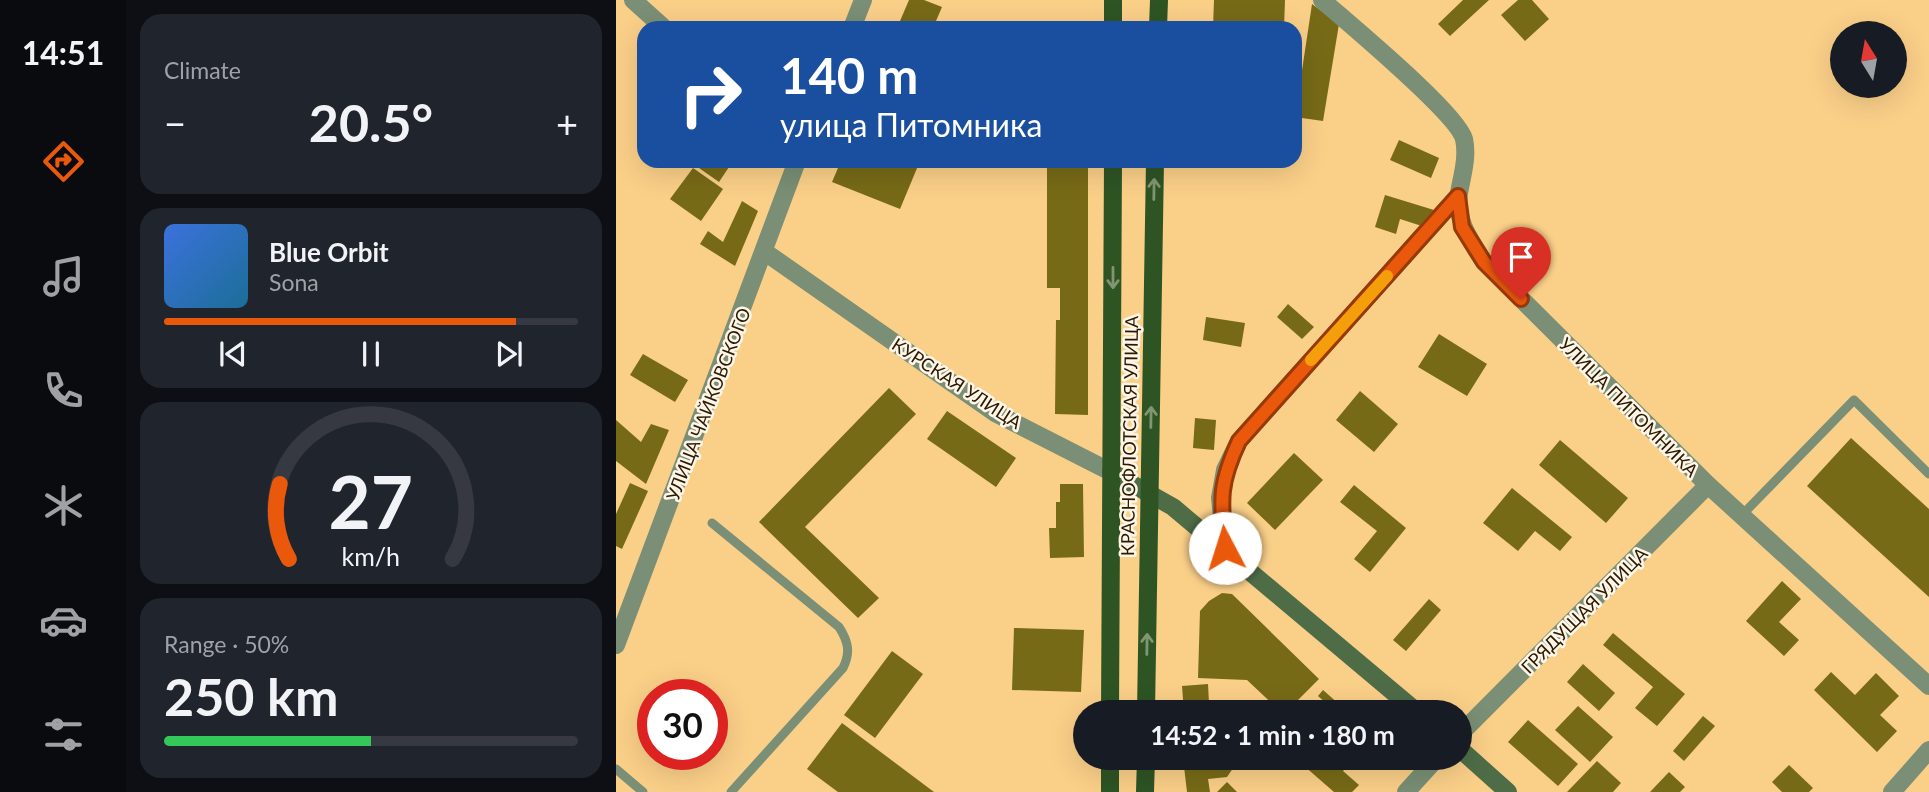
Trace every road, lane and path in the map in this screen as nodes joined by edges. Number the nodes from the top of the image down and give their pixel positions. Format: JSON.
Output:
{"nodes":[{"id":1,"x":633,"y":0,"type":"edge"},
{"id":2,"x":863,"y":0,"type":"edge"},
{"id":3,"x":1113,"y":0,"type":"edge"},
{"id":4,"x":1159,"y":0,"type":"edge"},
{"id":5,"x":1322,"y":0,"type":"edge"},
{"id":6,"x":656,"y":21,"type":"edge"},
{"id":7,"x":855,"y":21,"type":"edge"},
{"id":8,"x":1113,"y":21,"type":"edge"},
{"id":9,"x":1158,"y":21,"type":"edge"},
{"id":10,"x":795,"y":168,"type":"edge"},
{"id":11,"x":1113,"y":168,"type":"edge"},
{"id":12,"x":1155,"y":168,"type":"edge"},
{"id":13,"x":1458,"y":196,"type":"junction"},
{"id":14,"x":765,"y":252,"type":"junction"},
{"id":15,"x":1111,"y":472,"type":"junction"},
{"id":16,"x":1929,"y":474,"type":"edge"},
{"id":17,"x":1708,"y":485,"type":"junction"},
{"id":18,"x":1149,"y":493,"type":"junction"},
{"id":19,"x":1741,"y":516,"type":"junction"},
{"id":20,"x":712,"y":523,"type":"dead end"},
{"id":21,"x":1225,"y":548,"type":"junction"},
{"id":22,"x":616,"y":645,"type":"edge"},
{"id":23,"x":1929,"y":686,"type":"edge"},
{"id":24,"x":1110,"y":700,"type":"edge"},
{"id":25,"x":1146,"y":700,"type":"edge"},
{"id":26,"x":1403,"y":700,"type":"edge"},
{"id":27,"x":1472,"y":722,"type":"edge"},
{"id":28,"x":1929,"y":750,"type":"edge"},
{"id":29,"x":1472,"y":759,"type":"edge"},
{"id":30,"x":616,"y":769,"type":"edge"},
{"id":31,"x":1110,"y":770,"type":"edge"},
{"id":32,"x":1146,"y":770,"type":"edge"},
{"id":33,"x":1426,"y":770,"type":"edge"},
{"id":34,"x":643,"y":792,"type":"edge"},
{"id":35,"x":731,"y":792,"type":"edge"},
{"id":36,"x":1110,"y":792,"type":"edge"},
{"id":37,"x":1145,"y":792,"type":"edge"},
{"id":38,"x":1406,"y":792,"type":"edge"},
{"id":39,"x":1508,"y":792,"type":"edge"},
{"id":40,"x":1892,"y":792,"type":"edge"}],
"edges":[{"from":1,"to":6,"type":"street"},
{"from":2,"to":7,"type":"street"},
{"from":3,"to":8,"type":"main road"},
{"from":4,"to":9,"type":"main road"},
{"from":5,"to":13,"type":"street","name":"УЛИЦА ПИТОМНИКА"},
{"from":10,"to":14,"type":"street","name":"УЛИЦА ЧАЙКОВСКОГО"},
{"from":11,"to":15,"type":"main road","name":"КРАСНОФЛОТСКАЯ УЛИЦА","one_way":true},
{"from":18,"to":12,"type":"main road","name":"КРАСНОФЛОТСКАЯ УЛИЦА","one_way":true},
{"from":13,"to":17,"type":"street","name":"УЛИЦА ПИТОМНИКА"},
{"from":13,"to":21,"type":"street"},
{"from":14,"to":15,"type":"street","name":"КУРСКАЯ УЛИЦА"},
{"from":14,"to":22,"type":"street","name":"УЛИЦА ЧАЙКОВСКОГО"},
{"from":15,"to":18,"type":"street","name":"КУРСКАЯ УЛИЦА"},
{"from":15,"to":24,"type":"main road","name":"КРАСНОФЛОТСКАЯ УЛИЦА"},
{"from":16,"to":19,"type":"lane"},
{"from":17,"to":19,"type":"street","name":"УЛИЦА ПИТОМНИКА"},
{"from":17,"to":27,"type":"street","name":"ГРЯДУЩАЯ УЛИЦА"},
{"from":18,"to":21,"type":"street","name":"КУРСКАЯ УЛИЦА"},
{"from":25,"to":18,"type":"main road","name":"КРАСНОФЛОТСКАЯ УЛИЦА","one_way":true},
{"from":19,"to":23,"type":"street","name":"УЛИЦА ПИТОМНИКА"},
{"from":20,"to":35,"type":"lane"},
{"from":21,"to":26,"type":"street","name":"КУРСКАЯ УЛИЦА"},
{"from":28,"to":40,"type":"street"},
{"from":29,"to":39,"type":"street"},
{"from":30,"to":34,"type":"lane"},
{"from":31,"to":36,"type":"main road"},
{"from":32,"to":37,"type":"main road"},
{"from":33,"to":38,"type":"street"}]}
